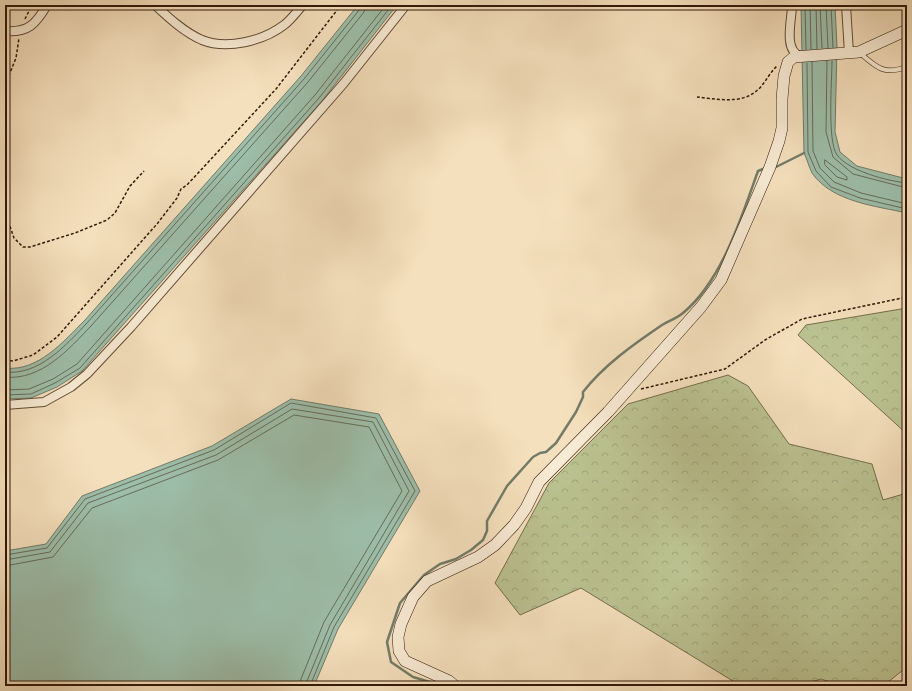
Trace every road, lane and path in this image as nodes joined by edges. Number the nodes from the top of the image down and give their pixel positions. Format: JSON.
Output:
{"nodes":[{"id":1,"x":32,"y":5,"type":"edge"},
{"id":2,"x":47,"y":5,"type":"edge"},
{"id":3,"x":155,"y":5,"type":"edge"},
{"id":4,"x":303,"y":5,"type":"edge"},
{"id":5,"x":341,"y":5,"type":"edge"},
{"id":6,"x":406,"y":5,"type":"edge"},
{"id":7,"x":792,"y":5,"type":"edge"},
{"id":8,"x":846,"y":5,"type":"edge"},
{"id":9,"x":907,"y":30,"type":"edge"},
{"id":10,"x":5,"y":31,"type":"edge"},
{"id":11,"x":17,"y":32,"type":"junction"},
{"id":12,"x":849,"y":53,"type":"junction"},
{"id":13,"x":800,"y":56,"type":"junction"},
{"id":14,"x":788,"y":62,"type":"junction"},
{"id":15,"x":907,"y":67,"type":"edge"},
{"id":16,"x":5,"y":85,"type":"edge"},
{"id":17,"x":697,"y":97,"type":"dead end"},
{"id":18,"x":144,"y":171,"type":"dead end"},
{"id":19,"x":5,"y":212,"type":"edge"},
{"id":20,"x":907,"y":297,"type":"edge"},
{"id":21,"x":5,"y":360,"type":"edge"},
{"id":22,"x":624,"y":394,"type":"junction"},
{"id":23,"x":5,"y":405,"type":"edge"},
{"id":24,"x":454,"y":686,"type":"edge"}],
"edges":[{"from":1,"to":11,"type":"path"},
{"from":2,"to":11,"type":"street"},
{"from":3,"to":4,"type":"street"},
{"from":5,"to":21,"type":"path"},
{"from":6,"to":23,"type":"street"},
{"from":7,"to":13,"type":"street"},
{"from":8,"to":12,"type":"street"},
{"from":9,"to":12,"type":"street"},
{"from":10,"to":11,"type":"street"},
{"from":11,"to":16,"type":"path"},
{"from":12,"to":13,"type":"street"},
{"from":12,"to":15,"type":"lane"},
{"from":13,"to":14,"type":"street"},
{"from":14,"to":17,"type":"path"},
{"from":14,"to":22,"type":"street"},
{"from":18,"to":19,"type":"path"},
{"from":20,"to":22,"type":"path"},
{"from":22,"to":24,"type":"street"}]}
